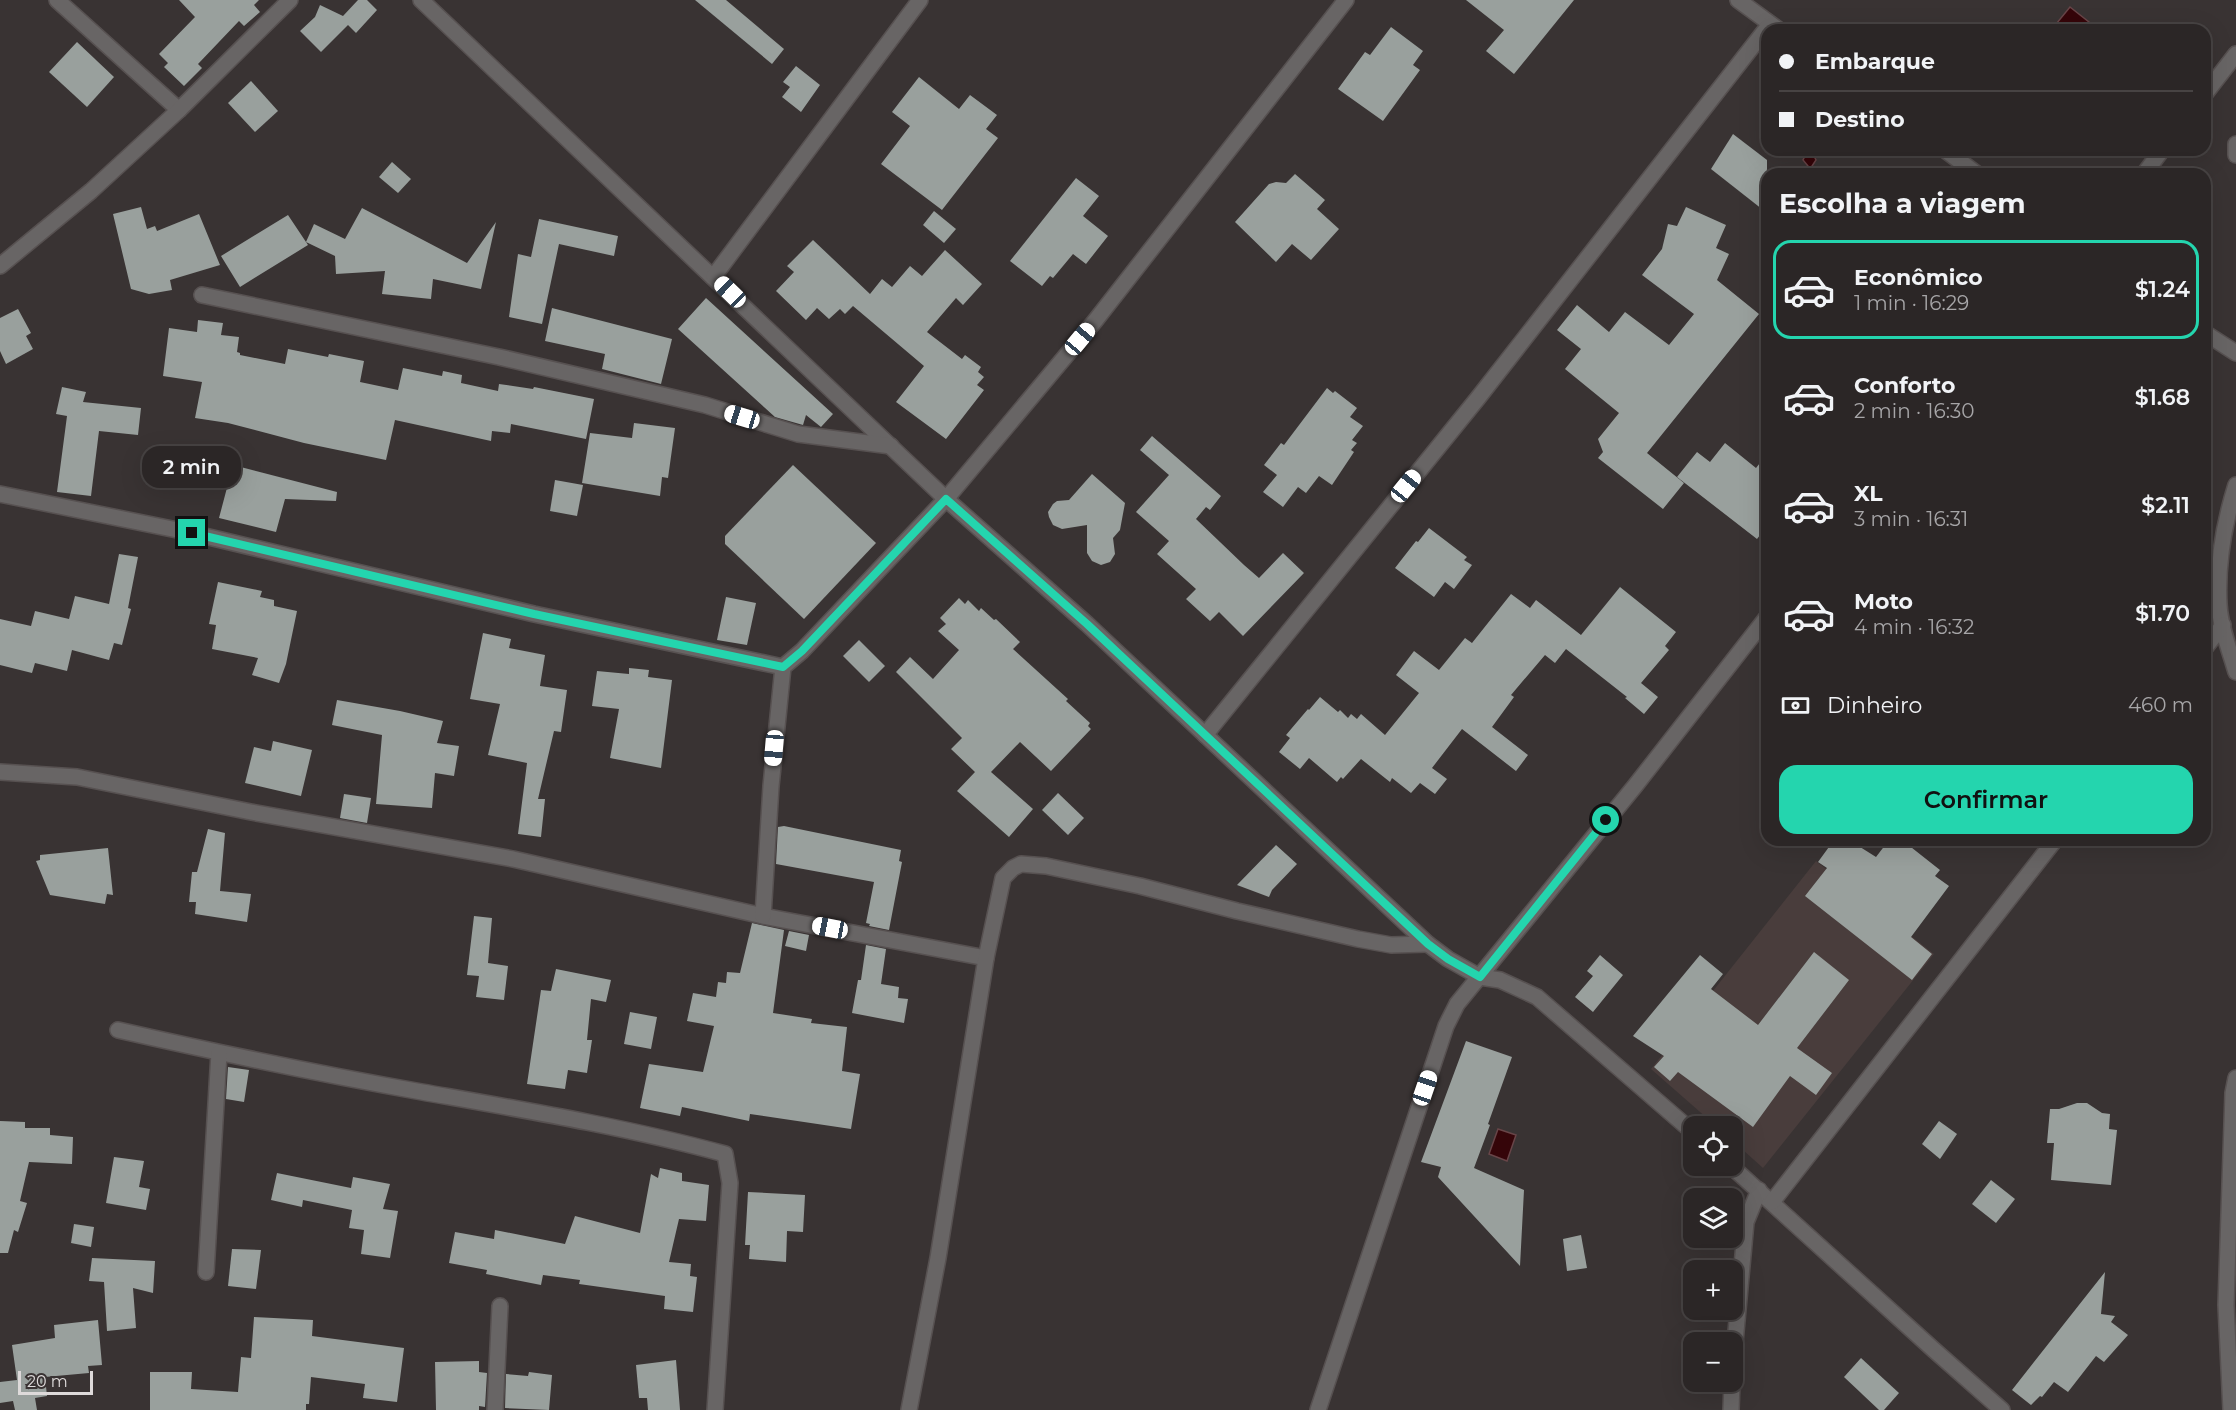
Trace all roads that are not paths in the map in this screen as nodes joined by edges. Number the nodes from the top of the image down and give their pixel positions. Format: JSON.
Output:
{"nodes":[{"id":1,"x":57,"y":0,"type":"edge"},
{"id":2,"x":290,"y":0,"type":"edge"},
{"id":3,"x":422,"y":0,"type":"edge"},
{"id":4,"x":920,"y":0,"type":"edge"},
{"id":5,"x":1346,"y":0,"type":"edge"},
{"id":6,"x":1738,"y":0,"type":"edge"},
{"id":7,"x":1770,"y":24,"type":"edge"},
{"id":8,"x":1761,"y":43,"type":"edge"},
{"id":9,"x":2236,"y":54,"type":"edge"},
{"id":10,"x":2211,"y":86,"type":"edge"},
{"id":11,"x":179,"y":110,"type":"junction"},
{"id":12,"x":2236,"y":144,"type":"edge"},
{"id":13,"x":2236,"y":155,"type":"edge"},
{"id":14,"x":1953,"y":156,"type":"edge"},
{"id":15,"x":1969,"y":168,"type":"edge"},
{"id":16,"x":0,"y":266,"type":"edge"},
{"id":17,"x":714,"y":276,"type":"junction"},
{"id":18,"x":202,"y":295,"type":"dead end"},
{"id":19,"x":2211,"y":337,"type":"edge"},
{"id":20,"x":2236,"y":353,"type":"edge"},
{"id":21,"x":891,"y":446,"type":"junction"},
{"id":22,"x":2236,"y":485,"type":"edge"},
{"id":23,"x":0,"y":494,"type":"edge"},
{"id":24,"x":946,"y":499,"type":"junction"},
{"id":25,"x":1761,"y":625,"type":"edge"},
{"id":26,"x":2223,"y":625,"type":"junction"},
{"id":27,"x":2211,"y":640,"type":"edge"},
{"id":28,"x":783,"y":667,"type":"junction"},
{"id":29,"x":2236,"y":672,"type":"edge"},
{"id":30,"x":1205,"y":735,"type":"junction"},
{"id":31,"x":0,"y":772,"type":"edge"},
{"id":32,"x":2050,"y":846,"type":"edge"},
{"id":33,"x":763,"y":916,"type":"junction"},
{"id":34,"x":1428,"y":944,"type":"junction"},
{"id":35,"x":986,"y":958,"type":"junction"},
{"id":36,"x":1480,"y":977,"type":"junction"},
{"id":37,"x":118,"y":1030,"type":"dead end"},
{"id":38,"x":219,"y":1053,"type":"junction"},
{"id":39,"x":2236,"y":1078,"type":"edge"},
{"id":40,"x":1683,"y":1123,"type":"edge"},
{"id":41,"x":1743,"y":1176,"type":"edge"},
{"id":42,"x":1760,"y":1190,"type":"junction"},
{"id":43,"x":1772,"y":1202,"type":"junction"},
{"id":44,"x":206,"y":1272,"type":"dead end"},
{"id":45,"x":500,"y":1306,"type":"dead end"},
{"id":46,"x":1736,"y":1332,"type":"edge"},
{"id":47,"x":1732,"y":1392,"type":"edge"},
{"id":48,"x":495,"y":1410,"type":"edge"},
{"id":49,"x":715,"y":1410,"type":"edge"},
{"id":50,"x":909,"y":1410,"type":"edge"},
{"id":51,"x":1318,"y":1410,"type":"edge"},
{"id":52,"x":1731,"y":1410,"type":"edge"},
{"id":53,"x":2002,"y":1410,"type":"edge"},
{"id":54,"x":2231,"y":1410,"type":"edge"}],
"edges":[{"from":1,"to":11,"type":"street"},
{"from":2,"to":11,"type":"street"},
{"from":3,"to":17,"type":"street"},
{"from":4,"to":17,"type":"street"},
{"from":5,"to":24,"type":"street"},
{"from":6,"to":7,"type":"street"},
{"from":8,"to":30,"type":"street"},
{"from":9,"to":10,"type":"street"},
{"from":11,"to":16,"type":"street"},
{"from":12,"to":13,"type":"street"},
{"from":14,"to":15,"type":"street"},
{"from":17,"to":21,"type":"street"},
{"from":18,"to":21,"type":"street"},
{"from":19,"to":20,"type":"street"},
{"from":21,"to":24,"type":"street"},
{"from":22,"to":26,"type":"street"},
{"from":23,"to":28,"type":"street"},
{"from":24,"to":28,"type":"street"},
{"from":24,"to":30,"type":"street"},
{"from":25,"to":36,"type":"street"},
{"from":26,"to":27,"type":"street"},
{"from":26,"to":29,"type":"street"},
{"from":28,"to":33,"type":"street"},
{"from":30,"to":34,"type":"street"},
{"from":31,"to":33,"type":"street"},
{"from":32,"to":43,"type":"street"},
{"from":33,"to":35,"type":"street"},
{"from":34,"to":35,"type":"street"},
{"from":34,"to":36,"type":"street"},
{"from":35,"to":50,"type":"street"},
{"from":36,"to":40,"type":"street"},
{"from":36,"to":51,"type":"street"},
{"from":37,"to":38,"type":"street"},
{"from":38,"to":44,"type":"street"},
{"from":38,"to":49,"type":"street"},
{"from":39,"to":54,"type":"street"},
{"from":41,"to":42,"type":"street"},
{"from":42,"to":43,"type":"street"},
{"from":42,"to":46,"type":"street"},
{"from":43,"to":53,"type":"street"},
{"from":45,"to":48,"type":"street"},
{"from":47,"to":52,"type":"street"}]}
